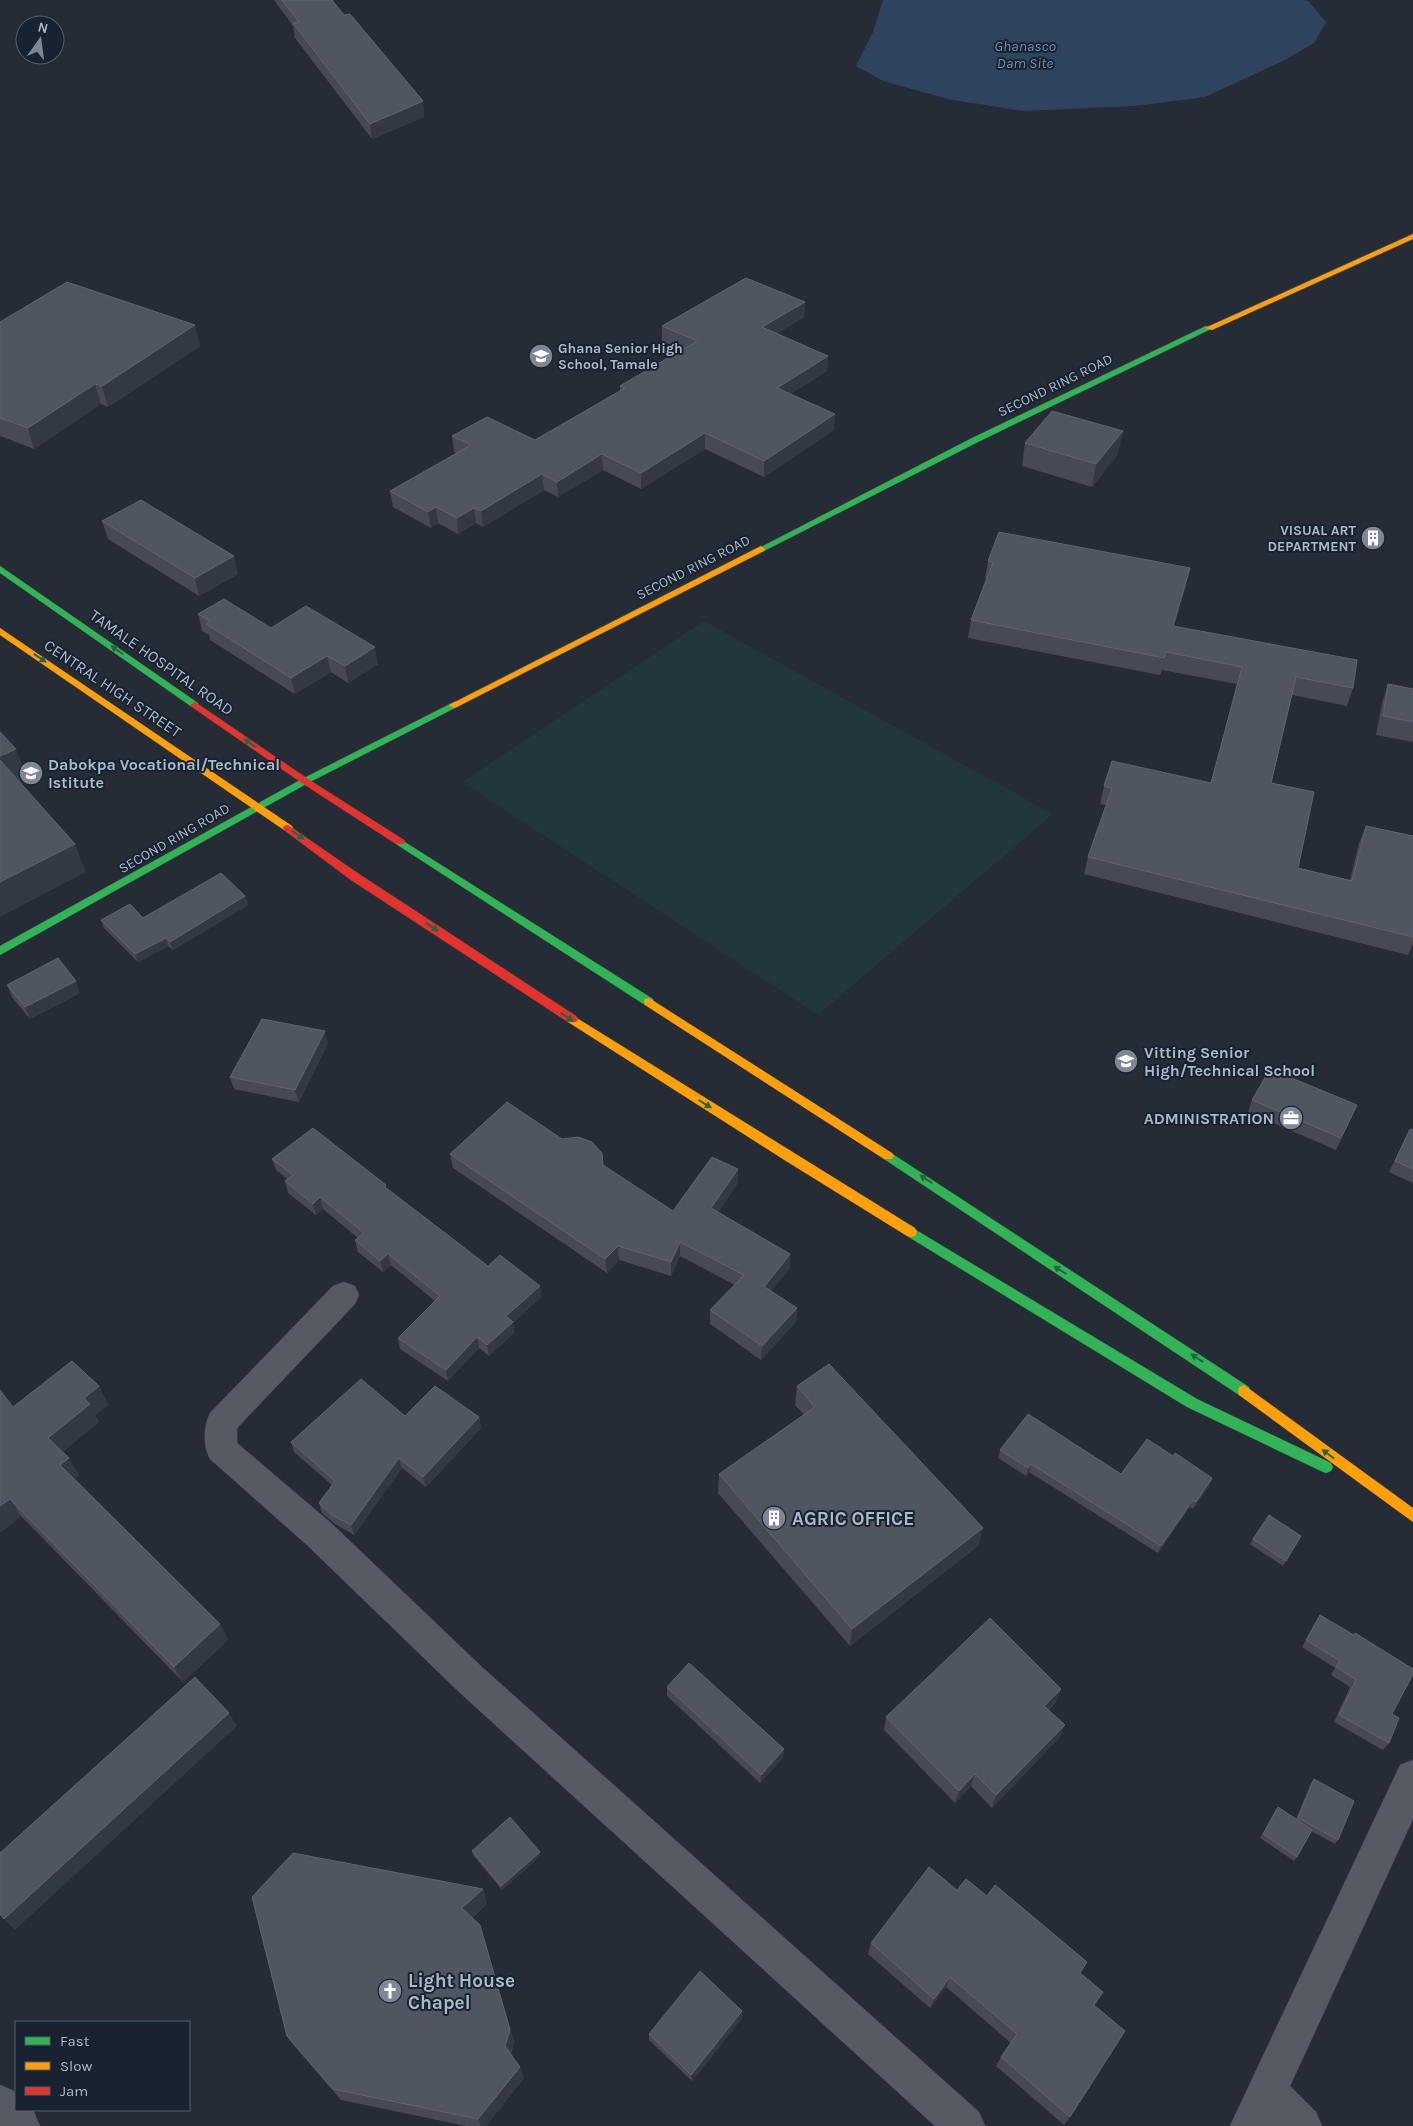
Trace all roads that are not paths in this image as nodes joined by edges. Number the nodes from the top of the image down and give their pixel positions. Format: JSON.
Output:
{"nodes":[{"id":1,"x":1413,"y":236,"type":"edge"},
{"id":2,"x":0,"y":569,"type":"edge"},
{"id":3,"x":0,"y":631,"type":"edge"},
{"id":4,"x":305,"y":781,"type":"junction"},
{"id":5,"x":258,"y":806,"type":"junction"},
{"id":6,"x":0,"y":951,"type":"edge"},
{"id":7,"x":344,"y":1295,"type":"dead end"},
{"id":8,"x":1381,"y":1494,"type":"junction"},
{"id":9,"x":1413,"y":1516,"type":"edge"},
{"id":10,"x":1413,"y":1778,"type":"edge"},
{"id":11,"x":1266,"y":2091,"type":"junction"},
{"id":12,"x":0,"y":2105,"type":"edge"},
{"id":13,"x":20,"y":2126,"type":"edge"},
{"id":14,"x":965,"y":2126,"type":"edge"},
{"id":15,"x":1250,"y":2126,"type":"edge"},
{"id":16,"x":1302,"y":2126,"type":"edge"}],
"edges":[{"from":1,"to":4,"type":"main road","name":"SECOND RING ROAD"},
{"from":4,"to":2,"type":"main road","name":"TAMALE HOSPITAL ROAD","one_way":true},
{"from":3,"to":5,"type":"main road","name":"CENTRAL HIGH STREET","one_way":true},
{"from":4,"to":5,"type":"main road","name":"SECOND RING ROAD"},
{"from":8,"to":4,"type":"main road","name":"TAMALE HOSPITAL ROAD","one_way":true},
{"from":5,"to":6,"type":"main road","name":"SECOND RING ROAD"},
{"from":5,"to":8,"type":"main road","name":"CENTRAL HIGH STREET","one_way":true},
{"from":7,"to":14,"type":"street"},
{"from":8,"to":9,"type":"main road"},
{"from":10,"to":11,"type":"street"},
{"from":11,"to":15,"type":"street"},
{"from":11,"to":16,"type":"street"},
{"from":12,"to":13,"type":"street"}]}
